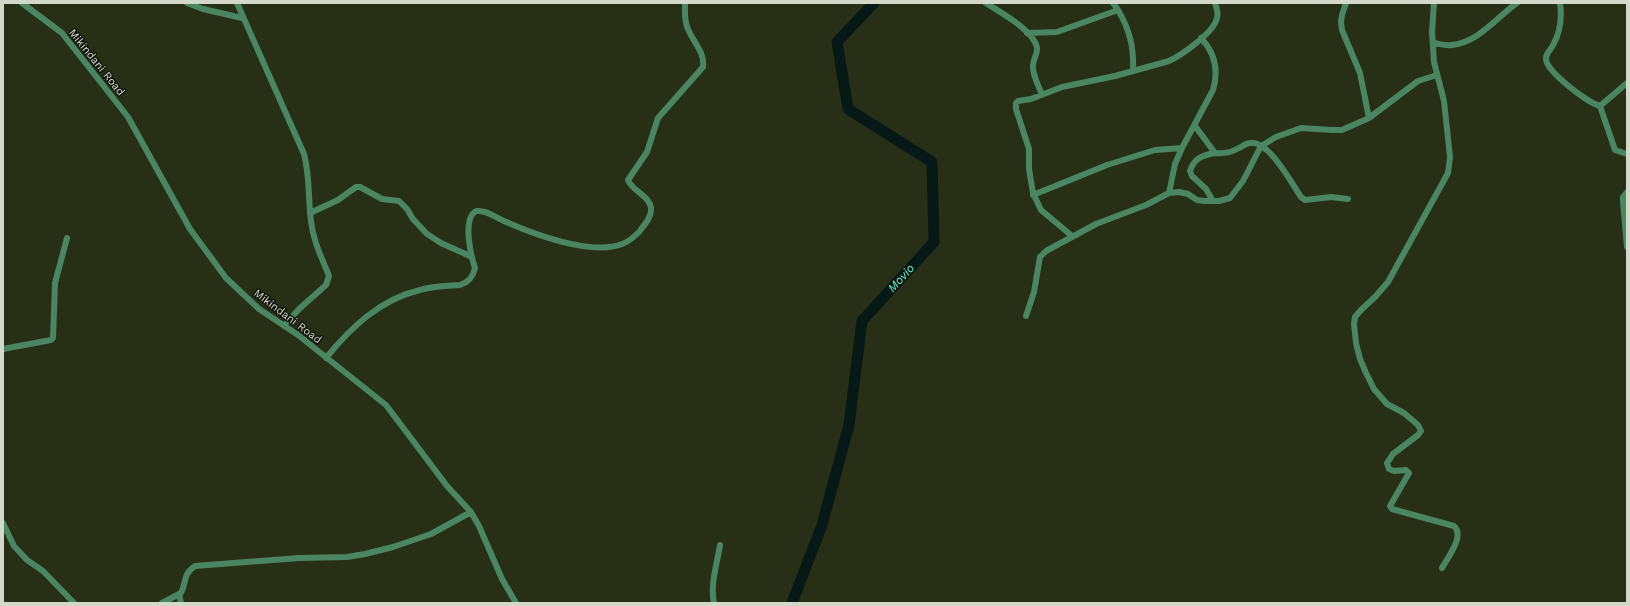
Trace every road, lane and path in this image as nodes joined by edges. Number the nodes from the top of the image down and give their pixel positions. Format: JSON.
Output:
{"nodes":[{"id":1,"x":22,"y":3,"type":"edge"},
{"id":2,"x":187,"y":3,"type":"edge"},
{"id":3,"x":236,"y":3,"type":"edge"},
{"id":4,"x":686,"y":3,"type":"edge"},
{"id":5,"x":986,"y":3,"type":"edge"},
{"id":6,"x":1113,"y":3,"type":"edge"},
{"id":7,"x":1216,"y":3,"type":"edge"},
{"id":8,"x":1346,"y":3,"type":"edge"},
{"id":9,"x":1434,"y":3,"type":"edge"},
{"id":10,"x":1517,"y":3,"type":"edge"},
{"id":11,"x":1560,"y":3,"type":"edge"},
{"id":12,"x":1118,"y":10,"type":"junction"},
{"id":13,"x":242,"y":18,"type":"junction"},
{"id":14,"x":1027,"y":33,"type":"junction"},
{"id":15,"x":1201,"y":38,"type":"junction"},
{"id":16,"x":1434,"y":43,"type":"junction"},
{"id":17,"x":1133,"y":71,"type":"junction"},
{"id":18,"x":1437,"y":75,"type":"junction"},
{"id":19,"x":1627,"y":83,"type":"edge"},
{"id":20,"x":1042,"y":95,"type":"junction"},
{"id":21,"x":1600,"y":106,"type":"junction"},
{"id":22,"x":1369,"y":118,"type":"junction"},
{"id":23,"x":1195,"y":126,"type":"junction"},
{"id":24,"x":1261,"y":146,"type":"junction"},
{"id":25,"x":1182,"y":148,"type":"junction"},
{"id":26,"x":1215,"y":153,"type":"junction"},
{"id":27,"x":1627,"y":154,"type":"edge"},
{"id":28,"x":1627,"y":192,"type":"edge"},
{"id":29,"x":1169,"y":193,"type":"junction"},
{"id":30,"x":1033,"y":195,"type":"junction"},
{"id":31,"x":1348,"y":199,"type":"dead end"},
{"id":32,"x":1213,"y":201,"type":"junction"},
{"id":33,"x":310,"y":213,"type":"junction"},
{"id":34,"x":1072,"y":236,"type":"junction"},
{"id":35,"x":66,"y":238,"type":"dead end"},
{"id":36,"x":1627,"y":247,"type":"edge"},
{"id":37,"x":472,"y":257,"type":"junction"},
{"id":38,"x":1026,"y":316,"type":"dead end"},
{"id":39,"x":284,"y":326,"type":"junction"},
{"id":40,"x":3,"y":349,"type":"edge"},
{"id":41,"x":326,"y":358,"type":"junction"},
{"id":42,"x":471,"y":512,"type":"junction"},
{"id":43,"x":3,"y":524,"type":"edge"},
{"id":44,"x":720,"y":545,"type":"dead end"},
{"id":45,"x":1442,"y":568,"type":"dead end"},
{"id":46,"x":179,"y":594,"type":"junction"},
{"id":47,"x":74,"y":603,"type":"edge"},
{"id":48,"x":162,"y":603,"type":"edge"},
{"id":49,"x":181,"y":603,"type":"edge"},
{"id":50,"x":516,"y":603,"type":"edge"},
{"id":51,"x":714,"y":603,"type":"edge"}],
"edges":[{"from":1,"to":39,"type":"street","name":"Mikindani Road"},
{"from":2,"to":13,"type":"street"},
{"from":3,"to":13,"type":"street"},
{"from":4,"to":37,"type":"street"},
{"from":5,"to":14,"type":"street"},
{"from":6,"to":12,"type":"street"},
{"from":7,"to":15,"type":"street"},
{"from":8,"to":22,"type":"street"},
{"from":9,"to":16,"type":"street"},
{"from":10,"to":16,"type":"street"},
{"from":11,"to":21,"type":"street"},
{"from":12,"to":14,"type":"street"},
{"from":12,"to":17,"type":"street"},
{"from":13,"to":33,"type":"street"},
{"from":14,"to":20,"type":"street"},
{"from":15,"to":17,"type":"street"},
{"from":15,"to":23,"type":"street"},
{"from":16,"to":18,"type":"street"},
{"from":17,"to":20,"type":"street"},
{"from":18,"to":22,"type":"street"},
{"from":18,"to":45,"type":"street"},
{"from":19,"to":21,"type":"street"},
{"from":20,"to":30,"type":"street"},
{"from":21,"to":27,"type":"street"},
{"from":22,"to":24,"type":"street"},
{"from":23,"to":25,"type":"street"},
{"from":23,"to":26,"type":"street"},
{"from":24,"to":26,"type":"street"},
{"from":24,"to":31,"type":"street"},
{"from":24,"to":32,"type":"street"},
{"from":25,"to":29,"type":"street"},
{"from":25,"to":30,"type":"street"},
{"from":26,"to":32,"type":"street"},
{"from":28,"to":36,"type":"street"},
{"from":29,"to":32,"type":"street"},
{"from":29,"to":34,"type":"street"},
{"from":30,"to":34,"type":"street"},
{"from":33,"to":37,"type":"street"},
{"from":33,"to":39,"type":"street"},
{"from":34,"to":38,"type":"street"},
{"from":35,"to":40,"type":"street"},
{"from":37,"to":41,"type":"street"},
{"from":39,"to":41,"type":"street","name":"Mikindani Road"},
{"from":41,"to":42,"type":"street","name":"Mikindani Road"},
{"from":42,"to":46,"type":"street"},
{"from":42,"to":50,"type":"street","name":"Mikindani Road"},
{"from":43,"to":47,"type":"street"},
{"from":44,"to":51,"type":"street"},
{"from":46,"to":48,"type":"street"},
{"from":46,"to":49,"type":"street"}]}
